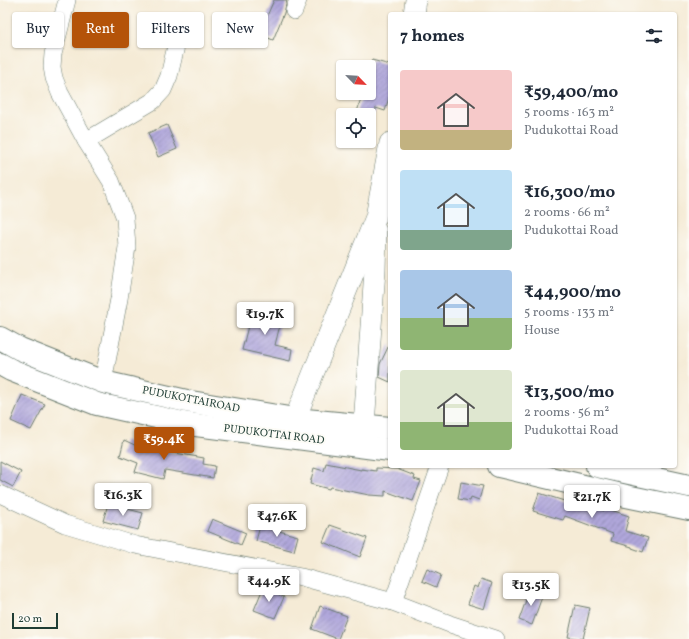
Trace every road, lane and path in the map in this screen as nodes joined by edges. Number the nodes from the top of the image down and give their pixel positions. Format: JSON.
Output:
{"nodes":[{"id":1,"x":67,"y":0,"type":"edge"},
{"id":2,"x":416,"y":0,"type":"edge"},
{"id":3,"x":414,"y":12,"type":"edge"},
{"id":4,"x":175,"y":48,"type":"edge"},
{"id":5,"x":86,"y":141,"type":"junction"},
{"id":6,"x":388,"y":154,"type":"edge"},
{"id":7,"x":376,"y":217,"type":"junction"},
{"id":8,"x":0,"y":338,"type":"edge"},
{"id":9,"x":0,"y":364,"type":"edge"},
{"id":10,"x":103,"y":382,"type":"junction"},
{"id":11,"x":294,"y":419,"type":"junction"},
{"id":12,"x":364,"y":425,"type":"junction"},
{"id":13,"x":388,"y":428,"type":"edge"},
{"id":14,"x":388,"y":450,"type":"edge"},
{"id":15,"x":439,"y":468,"type":"edge"},
{"id":16,"x":508,"y":468,"type":"edge"},
{"id":17,"x":606,"y":468,"type":"edge"},
{"id":18,"x":689,"y":486,"type":"edge"},
{"id":19,"x":0,"y":494,"type":"edge"},
{"id":20,"x":689,"y":509,"type":"edge"},
{"id":21,"x":393,"y":602,"type":"junction"},
{"id":22,"x":496,"y":639,"type":"edge"}],
"edges":[{"from":1,"to":5,"type":"street"},
{"from":2,"to":3,"type":"street"},
{"from":4,"to":5,"type":"street"},
{"from":5,"to":10,"type":"street"},
{"from":6,"to":7,"type":"street"},
{"from":7,"to":11,"type":"street"},
{"from":7,"to":12,"type":"street"},
{"from":8,"to":10,"type":"highway","name":"PUDUKOTTAIROAD"},
{"from":9,"to":14,"type":"highway","name":"PUDUKOTTAI ROAD"},
{"from":10,"to":11,"type":"highway","name":"PUDUKOTTAIROAD"},
{"from":11,"to":12,"type":"highway","name":"PUDUKOTTAIROAD"},
{"from":12,"to":13,"type":"highway","name":"PUDUKOTTAIROAD"},
{"from":15,"to":21,"type":"street"},
{"from":16,"to":20,"type":"highway"},
{"from":17,"to":18,"type":"highway"},
{"from":19,"to":21,"type":"street"},
{"from":21,"to":22,"type":"street"}]}
